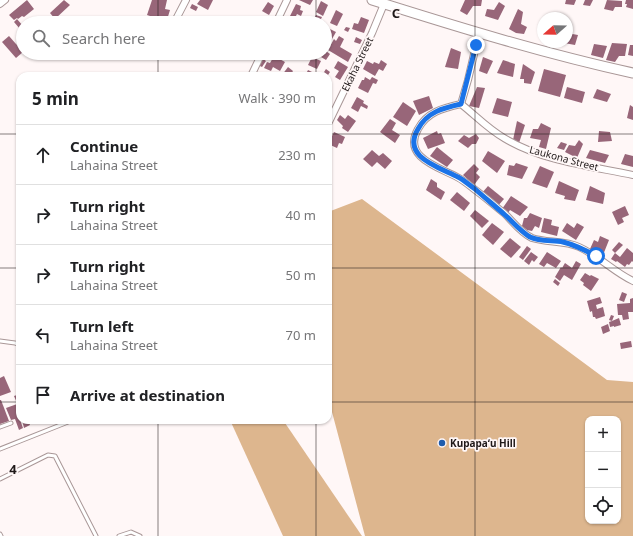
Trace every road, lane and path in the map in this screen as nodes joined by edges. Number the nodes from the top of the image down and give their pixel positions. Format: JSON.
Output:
{"nodes":[{"id":1,"x":5,"y":0,"type":"edge"},
{"id":2,"x":186,"y":0,"type":"edge"},
{"id":3,"x":287,"y":0,"type":"edge"},
{"id":4,"x":372,"y":0,"type":"edge"},
{"id":5,"x":0,"y":4,"type":"edge"},
{"id":6,"x":384,"y":4,"type":"junction"},
{"id":7,"x":178,"y":16,"type":"edge"},
{"id":8,"x":279,"y":16,"type":"edge"},
{"id":9,"x":479,"y":33,"type":"junction"},
{"id":10,"x":258,"y":60,"type":"edge"},
{"id":11,"x":252,"y":72,"type":"edge"},
{"id":12,"x":633,"y":73,"type":"edge"},
{"id":13,"x":461,"y":104,"type":"junction"},
{"id":14,"x":332,"y":116,"type":"edge"},
{"id":15,"x":633,"y":174,"type":"edge"},
{"id":16,"x":633,"y":281,"type":"edge"},
{"id":17,"x":0,"y":341,"type":"edge"},
{"id":18,"x":16,"y":343,"type":"edge"},
{"id":19,"x":11,"y":423,"type":"dead end"},
{"id":20,"x":63,"y":424,"type":"edge"},
{"id":21,"x":0,"y":426,"type":"edge"},
{"id":22,"x":0,"y":449,"type":"edge"},
{"id":23,"x":0,"y":479,"type":"edge"},
{"id":24,"x":96,"y":536,"type":"edge"},
{"id":25,"x":119,"y":536,"type":"edge"},
{"id":26,"x":140,"y":536,"type":"edge"}],
"edges":[{"from":1,"to":5,"type":"street"},
{"from":2,"to":7,"type":"street"},
{"from":3,"to":8,"type":"street"},
{"from":4,"to":6,"type":"street"},
{"from":6,"to":9,"type":"street"},
{"from":6,"to":14,"type":"street","name":"Ekaha Street"},
{"from":9,"to":12,"type":"street"},
{"from":9,"to":13,"type":"street"},
{"from":10,"to":11,"type":"street"},
{"from":13,"to":15,"type":"street","name":"Laukona Street"},
{"from":13,"to":16,"type":"street"},
{"from":17,"to":18,"type":"lane"},
{"from":19,"to":21,"type":"lane"},
{"from":20,"to":22,"type":"lane"},
{"from":23,"to":24,"type":"lane"},
{"from":25,"to":26,"type":"lane"}]}
